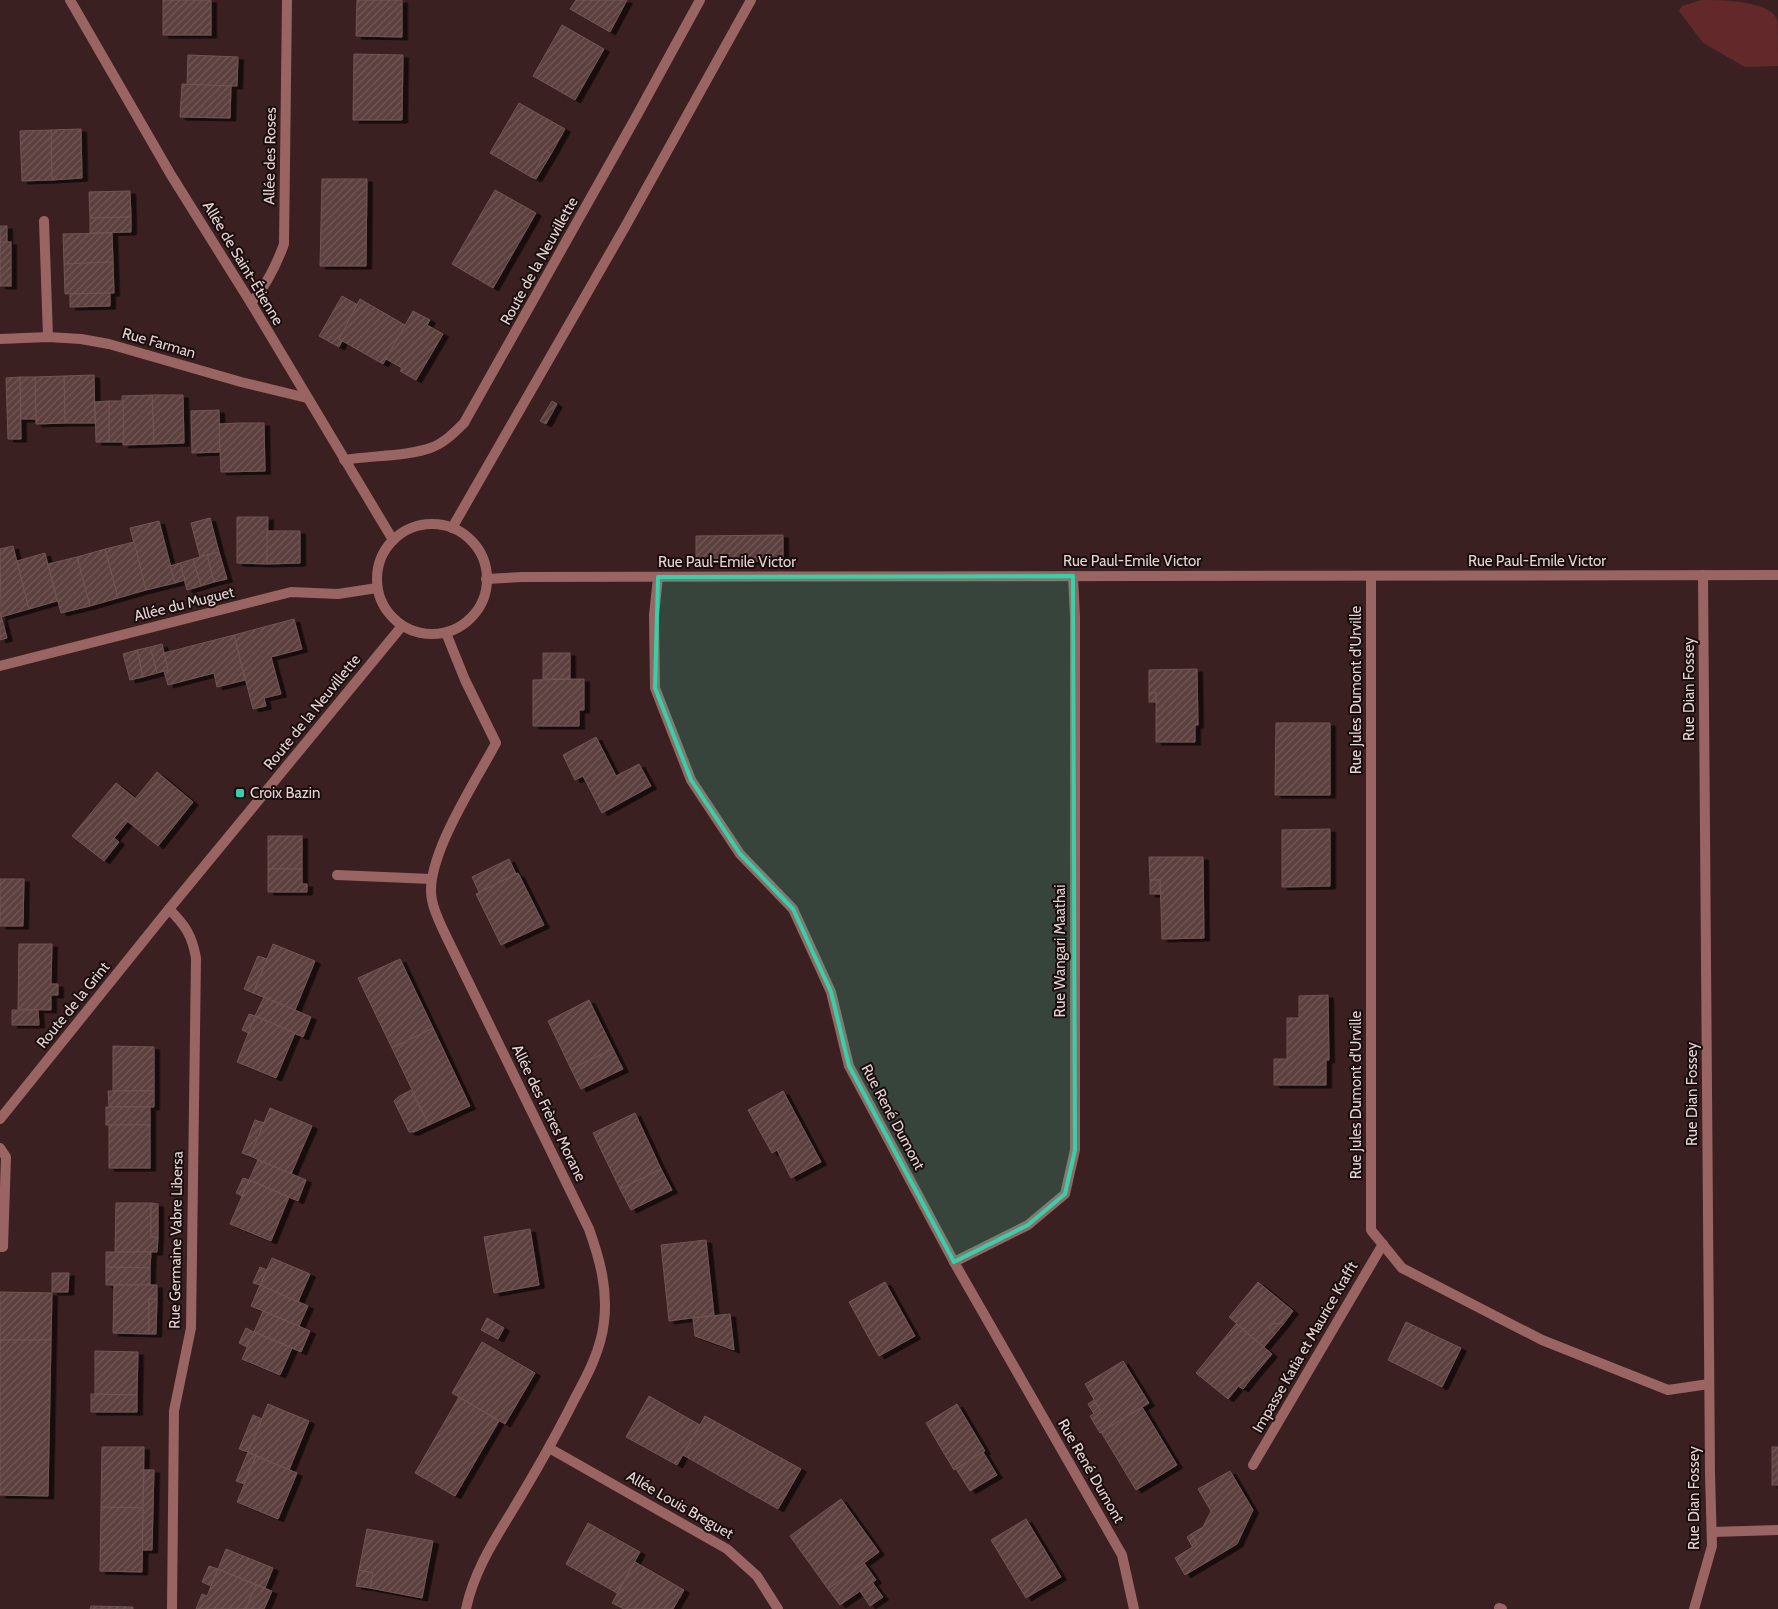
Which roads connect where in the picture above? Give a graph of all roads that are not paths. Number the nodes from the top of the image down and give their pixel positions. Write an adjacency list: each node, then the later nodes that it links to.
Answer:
1 (70, 0): 6 (street, Allée de Saint-Étienne)
2 (287, 0): 6 (street, Allée des Roses)
3 (700, 0): 10 (street, Route de la Neuvillette)
4 (751, 0): 11 (street)
5 (44, 221): 7 (street)
6 (251, 302): 9 (street, Allée de Saint-Étienne)
7 (48, 337): 8 (street, Rue Farman); 9 (street, Rue Farman)
8 (0, 339)
9 (307, 398): 10 (street, Allée de Saint-Étienne)
10 (344, 460): 12 (street, Allée de Saint-Étienne)
11 (452, 528): 12 (street); 18 (street)
12 (393, 540): 19 (street)
13 (1703, 575): 14 (street, Rue Paul-Emile Victor); 16 (street, Rue Paul-Emile Victor); 31 (street, Rue Dian Fossey)
14 (1778, 575)
15 (1074, 576): 16 (street, Rue Paul-Emile Victor); 17 (street, Rue Paul-Emile Victor); 30 (street, Rue Wangari Maathai)
16 (1371, 576): 28 (street, Rue Jules Dumont d'Urville)
17 (658, 577): 18 (street, Rue Paul-Emile Victor); 30 (street, Rue René Dumont)
18 (486, 579): 21 (street)
19 (377, 588): 20 (street); 22 (street, Allée du Muguet)
20 (402, 626): 21 (street); 25 (street, Route de la Neuvillette)
21 (446, 633): 24 (street, Allée des Frères Morane)
22 (0, 666)
23 (337, 875): 24 (street)
24 (431, 879): 32 (street, Allée des Frères Morane)
25 (169, 909): 26 (street, Route de la Grint); 36 (street, Rue Germaine Vabre Libersa)
26 (0, 1119)
27 (0, 1148): 29 (street)
28 (1383, 1244): 31 (street, Rue Jules Dumont d'Urville); 33 (street, Impasse Katia et Maurice Krafft)
29 (0, 1247)
30 (954, 1262): 39 (street, Rue René Dumont)
31 (1709, 1384): 35 (street, Rue Dian Fossey)
32 (549, 1448): 37 (street, Allée des Frères Morane); 38 (street, Allée Louis Breguet)
33 (1253, 1465)
34 (1778, 1530): 35 (street)
35 (1712, 1532): 40 (street, Rue Dian Fossey)
36 (172, 1609)
37 (466, 1609)
38 (778, 1609)
39 (1134, 1609)
40 (1694, 1609)

